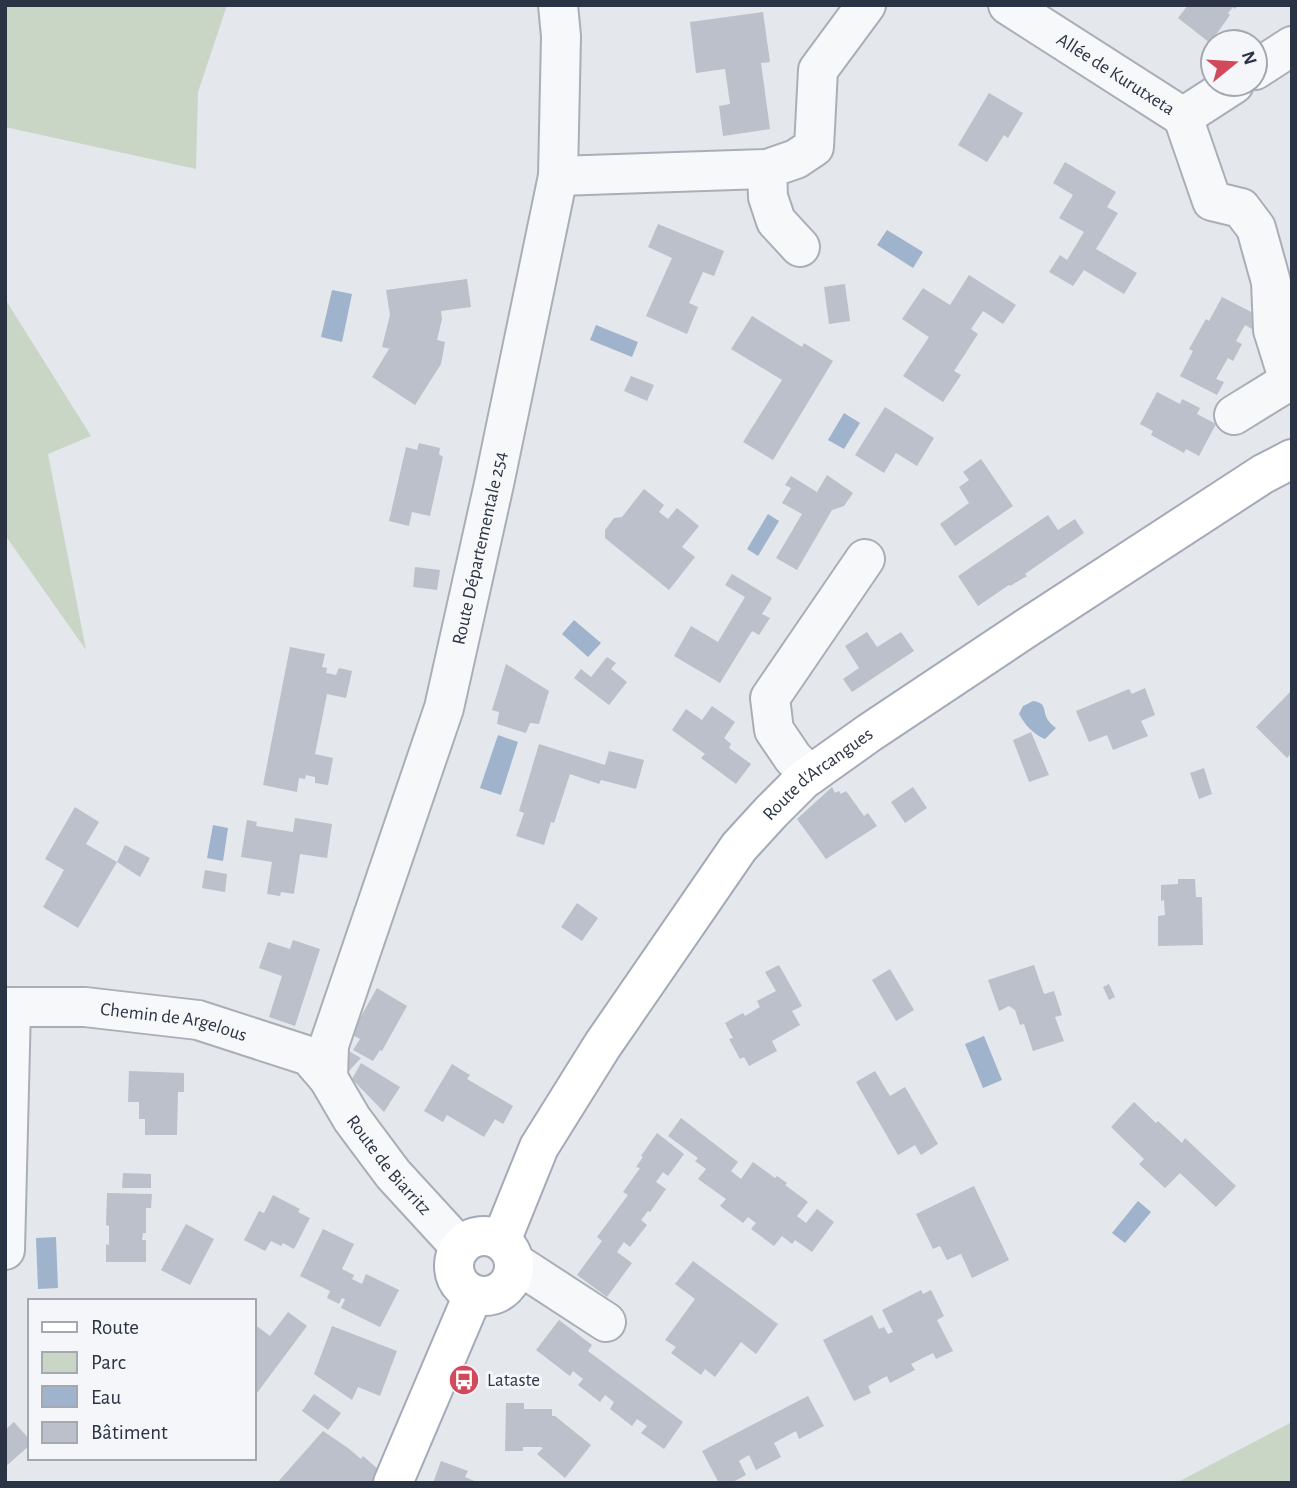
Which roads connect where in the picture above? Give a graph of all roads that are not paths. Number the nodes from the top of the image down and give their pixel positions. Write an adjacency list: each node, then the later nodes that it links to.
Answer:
1 (558, 5): 9 (street, Route Départementale 254)
2 (866, 5): 8 (street)
3 (1008, 5): 7 (street, Allée de Kurutxeta)
4 (1292, 46): 5 (street)
5 (1269, 61)
6 (1212, 98): 7 (street)
7 (1183, 117): 11 (street, Allée de Kurutxeta)
8 (767, 169): 9 (street); 10 (street)
9 (558, 176): 16 (street, Route Départementale 254)
10 (800, 247)
11 (1234, 415)
12 (1292, 459): 14 (main road, Route d'Arcangues)
13 (865, 559): 14 (street)
14 (810, 775): 19 (main road, Route d'Arcangues)
15 (8, 1007): 16 (street, Chemin de Argelous); 18 (street)
16 (328, 1078): 17 (street, Route de Biarritz)
17 (460, 1247): 19 (main road); 20 (main road)
18 (5, 1250)
19 (507, 1252): 20 (main road); 21 (street)
20 (473, 1295): 22 (main road)
21 (606, 1322)
22 (393, 1483)

